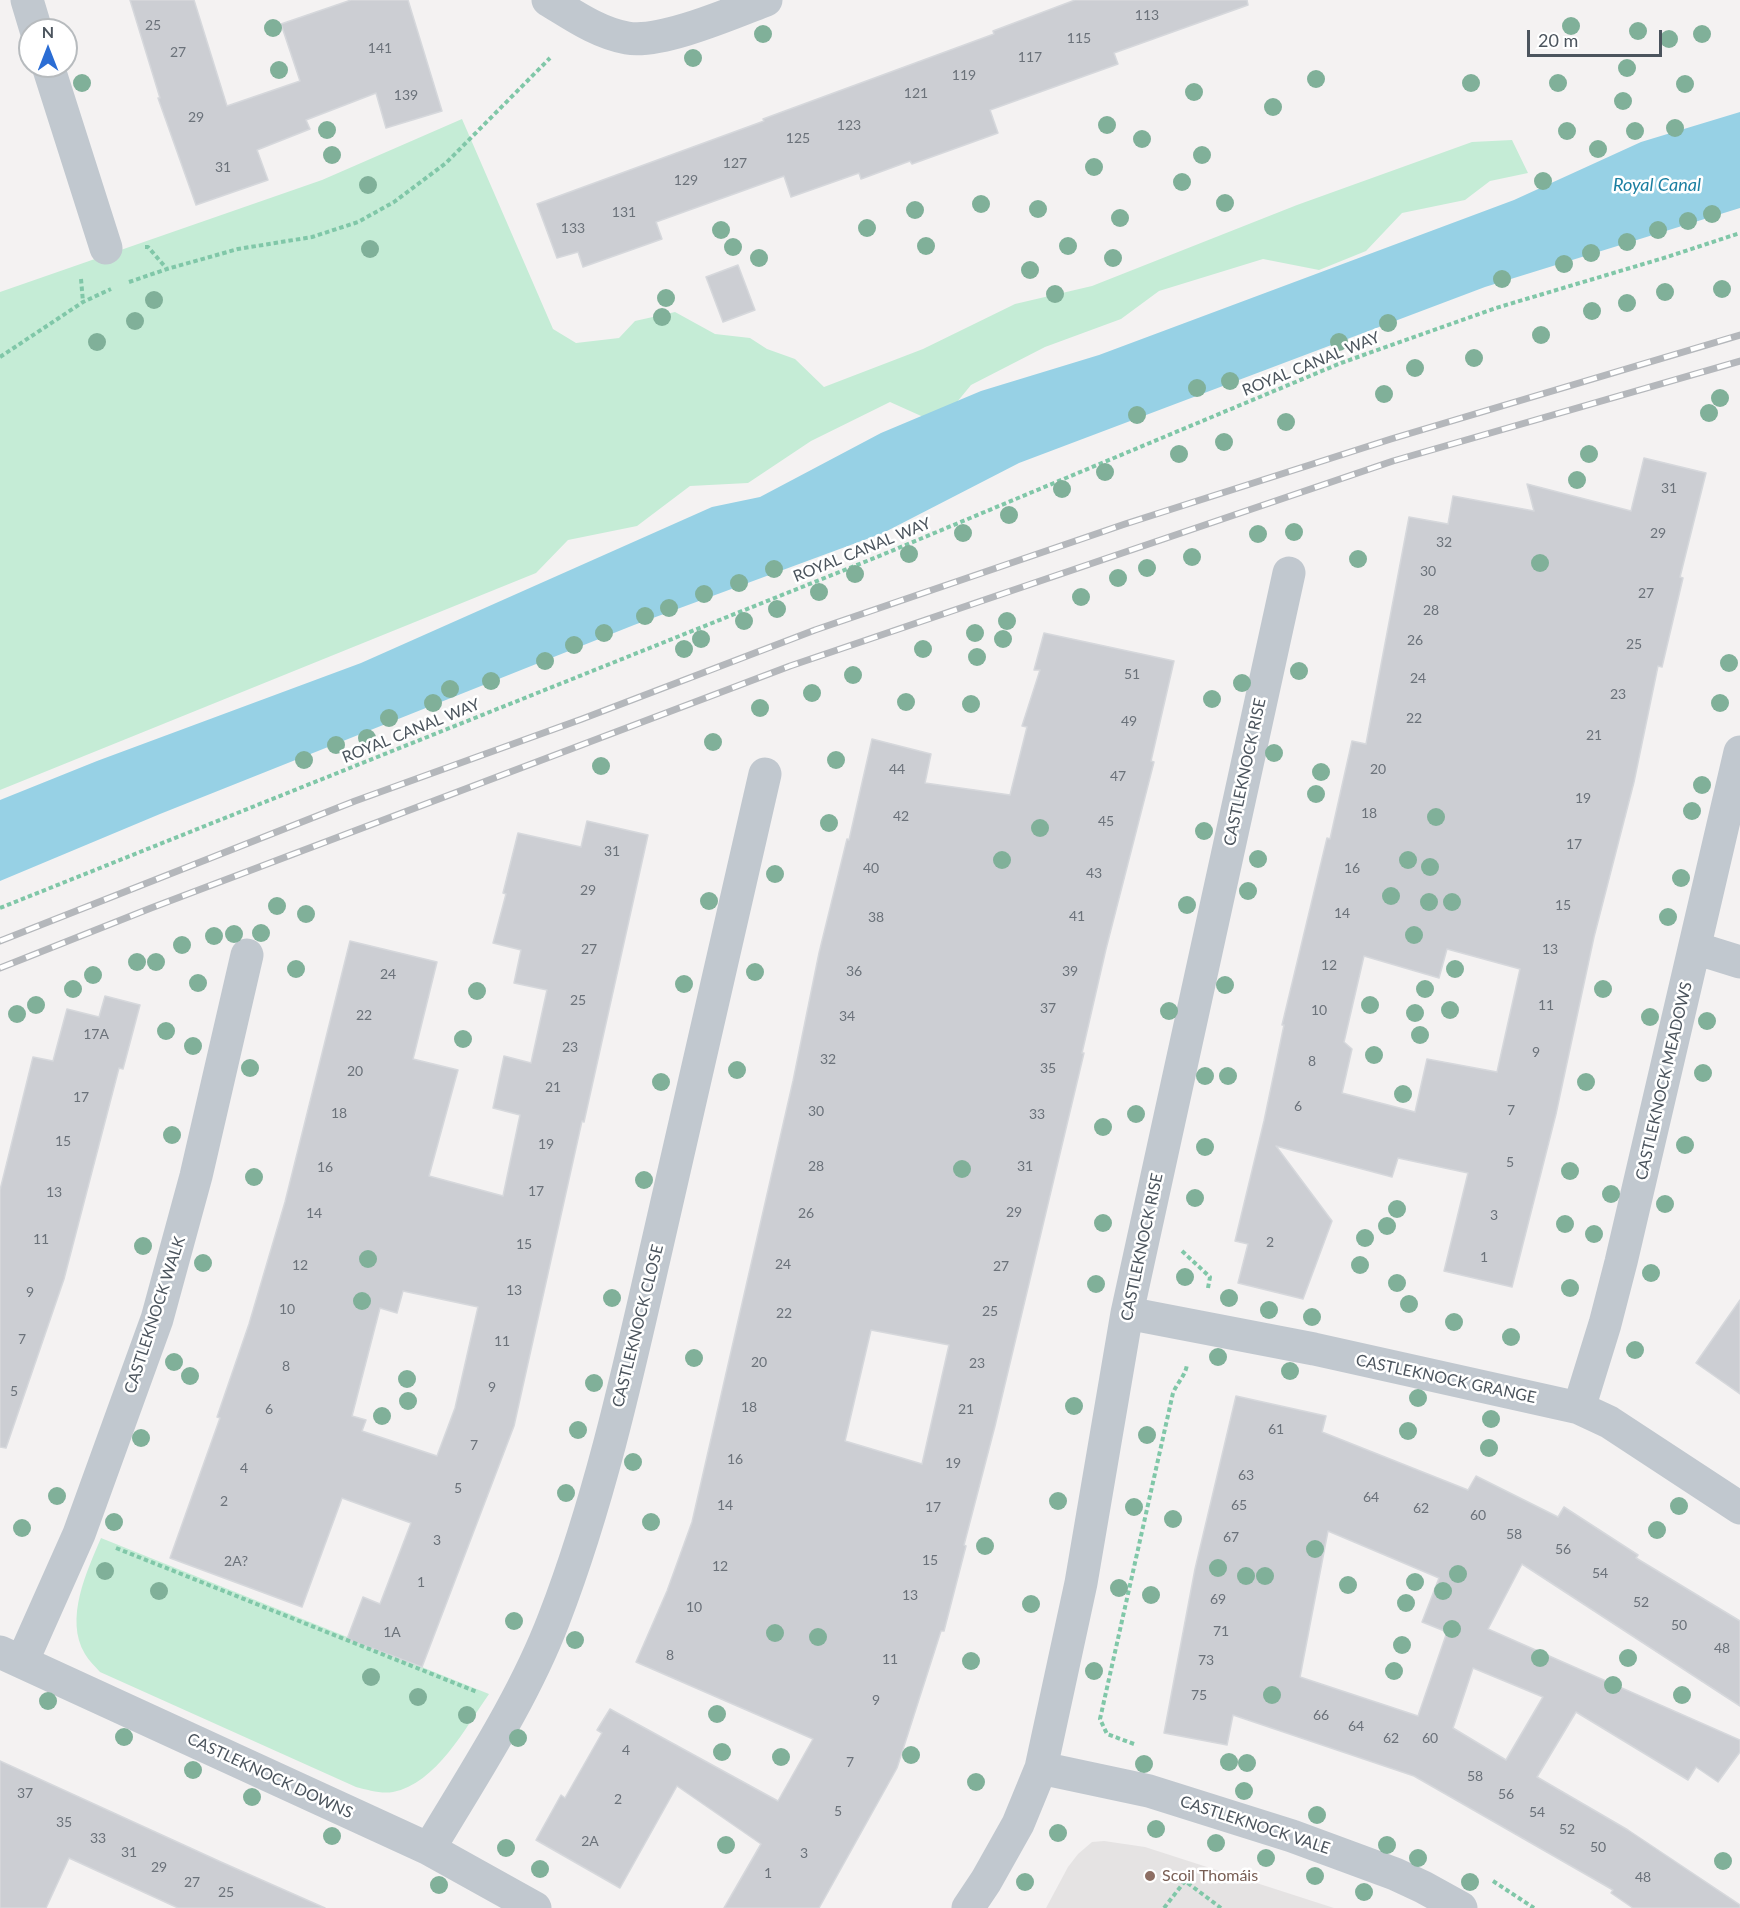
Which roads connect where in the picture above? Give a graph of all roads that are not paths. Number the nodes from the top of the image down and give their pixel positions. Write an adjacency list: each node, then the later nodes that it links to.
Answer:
1 (27, 0): 4 (street)
2 (548, 0): 3 (street)
3 (766, 0)
4 (32, 18)
5 (52, 78): 6 (street)
6 (106, 248)
7 (1289, 573): 13 (street, CASTLEKNOCK RISE)
8 (1740, 752): 10 (street, CASTLEKNOCK MEADOWS)
9 (765, 774): 18 (street, CASTLEKNOCK CLOSE)
10 (1695, 948): 12 (street); 14 (street, CASTLEKNOCK MEADOWS)
11 (247, 955): 16 (street, CASTLEKNOCK WALK)
12 (1740, 962)
13 (1127, 1313): 14 (street, CASTLEKNOCK GRANGE); 17 (street, CASTLEKNOCK RISE)
14 (1579, 1408): 15 (street, CASTLEKNOCK GRANGE)
15 (1740, 1508)
16 (11, 1657): 18 (street, CASTLEKNOCK DOWNS)
17 (1041, 1768): 20 (street, CASTLEKNOCK RISE); 21 (street, CASTLEKNOCK VALE)
18 (429, 1849): 19 (street, CASTLEKNOCK DOWNS)
19 (535, 1908)
20 (968, 1908)
21 (1461, 1908)

